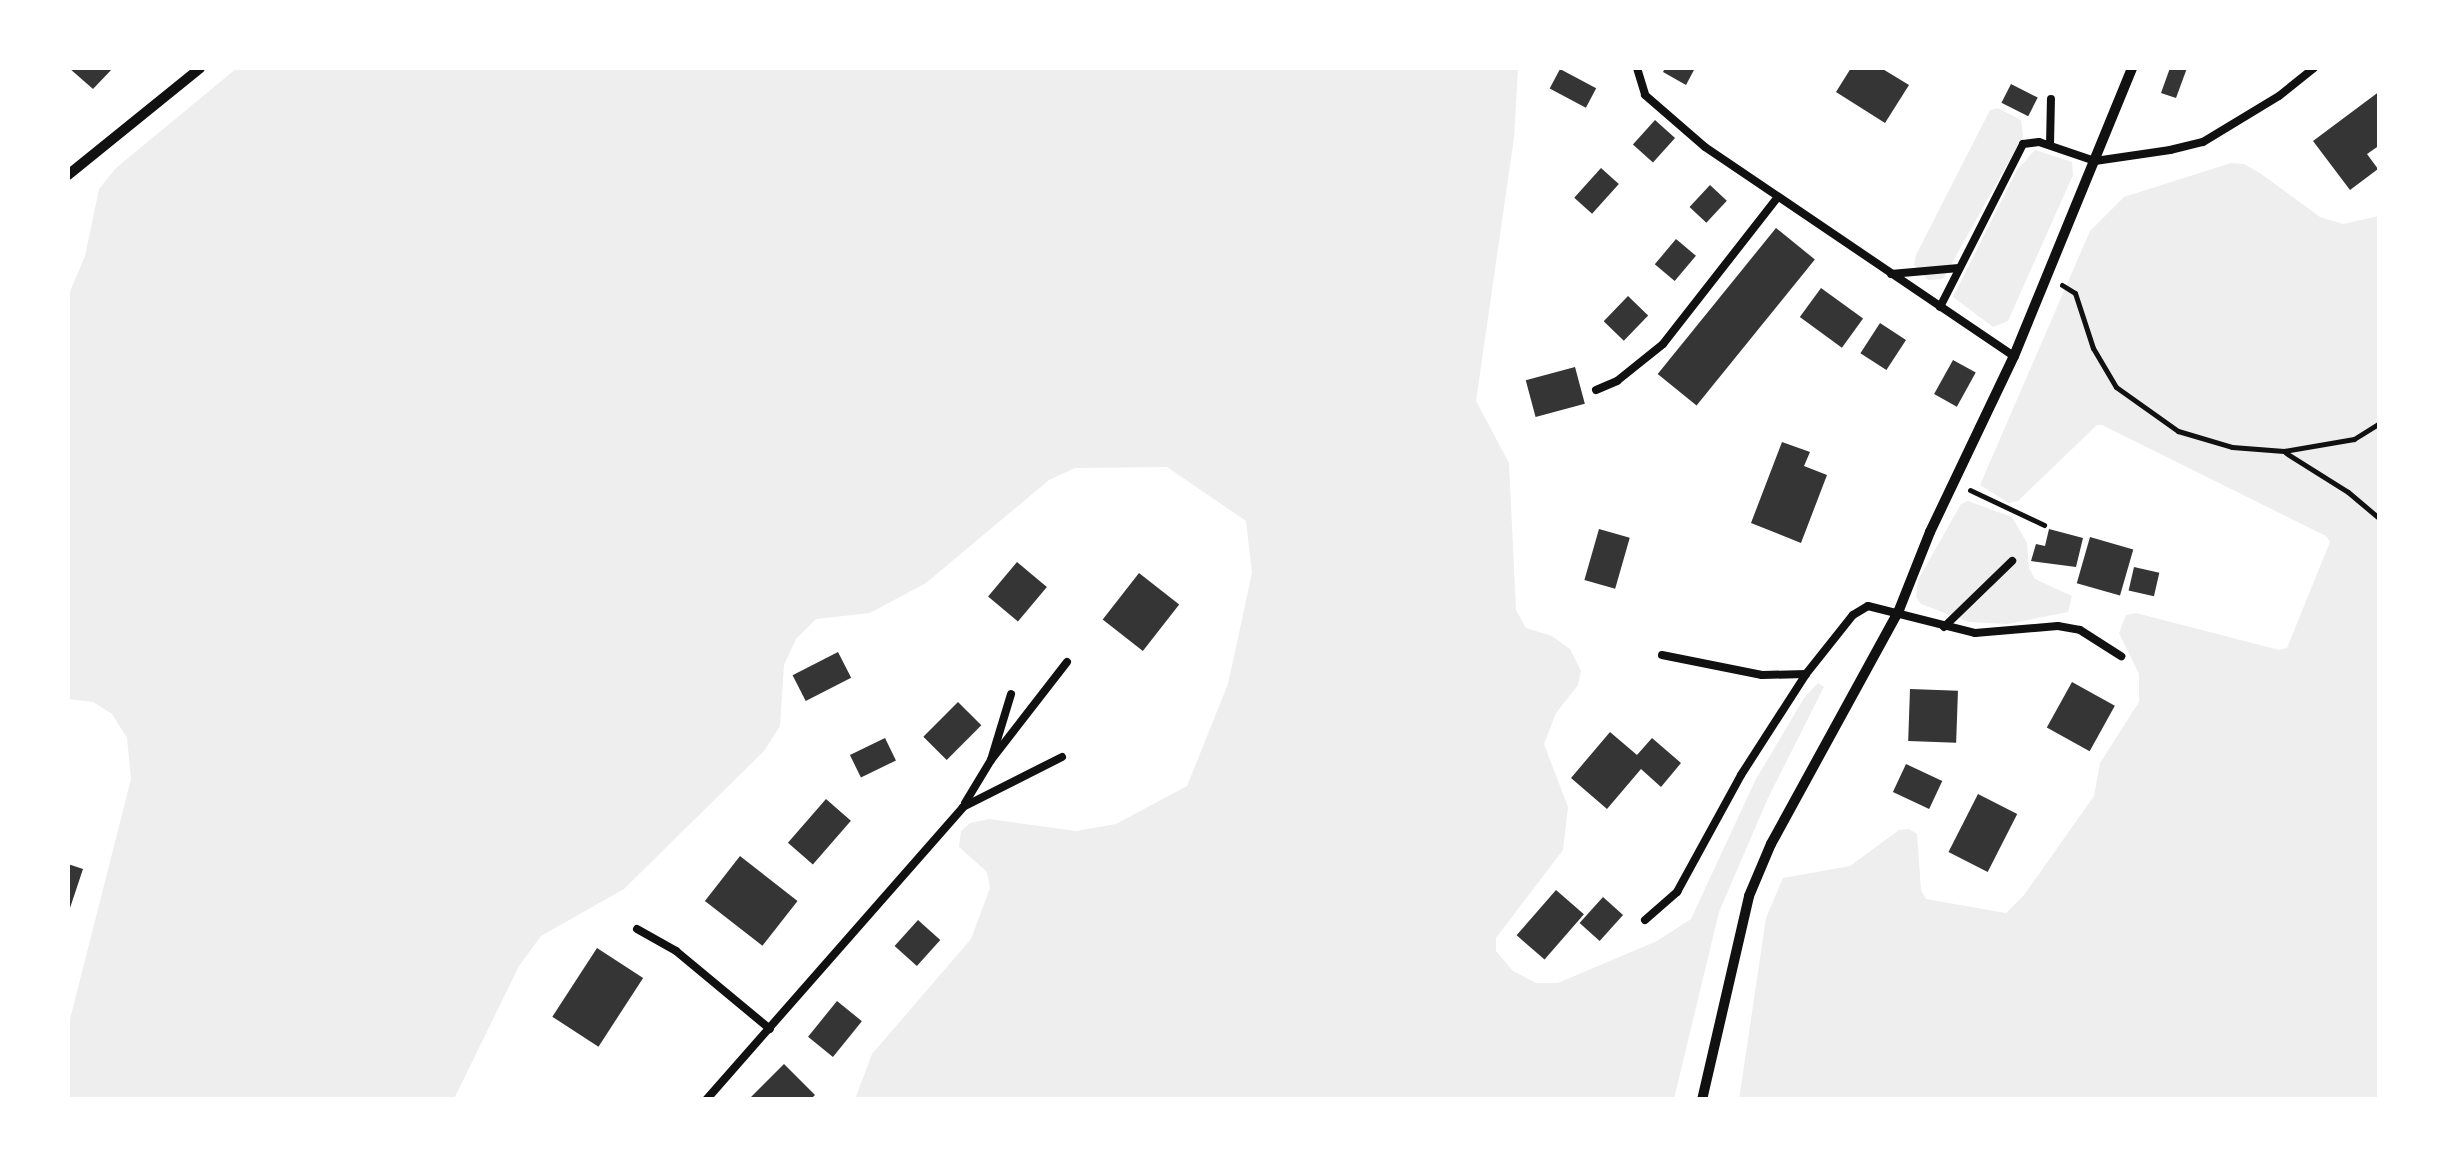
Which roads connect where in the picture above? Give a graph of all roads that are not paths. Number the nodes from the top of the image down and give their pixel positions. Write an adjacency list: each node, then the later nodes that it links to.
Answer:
1 (200, 68): 8 (street)
2 (1637, 68): 9 (lane)
3 (2132, 68): 7 (street)
4 (2314, 68): 7 (lane)
5 (2051, 99): 6 (lane)
6 (2050, 145): 7 (lane); 10 (lane)
7 (2095, 162): 13 (street)
8 (68, 174)
9 (1777, 198): 11 (lane); 14 (lane)
10 (1958, 268): 11 (lane); 12 (lane)
11 (1891, 274): 12 (lane)
12 (1940, 307): 13 (lane)
13 (2014, 356): 16 (street)
14 (1596, 390)
15 (2012, 561): 17 (lane)
16 (1899, 610): 17 (lane); 21 (lane); 30 (street)
17 (1944, 627): 19 (lane)
18 (1662, 655): 21 (lane)
19 (2121, 656)
20 (1067, 662): 24 (lane)
21 (1806, 674): 26 (lane)
22 (1012, 694): 24 (lane)
23 (1062, 756): 25 (lane)
24 (990, 760): 25 (lane)
25 (963, 807): 28 (lane)
26 (1646, 920)
27 (637, 929): 28 (lane)
28 (770, 1029): 29 (lane)
29 (706, 1100)
30 (1702, 1100)

